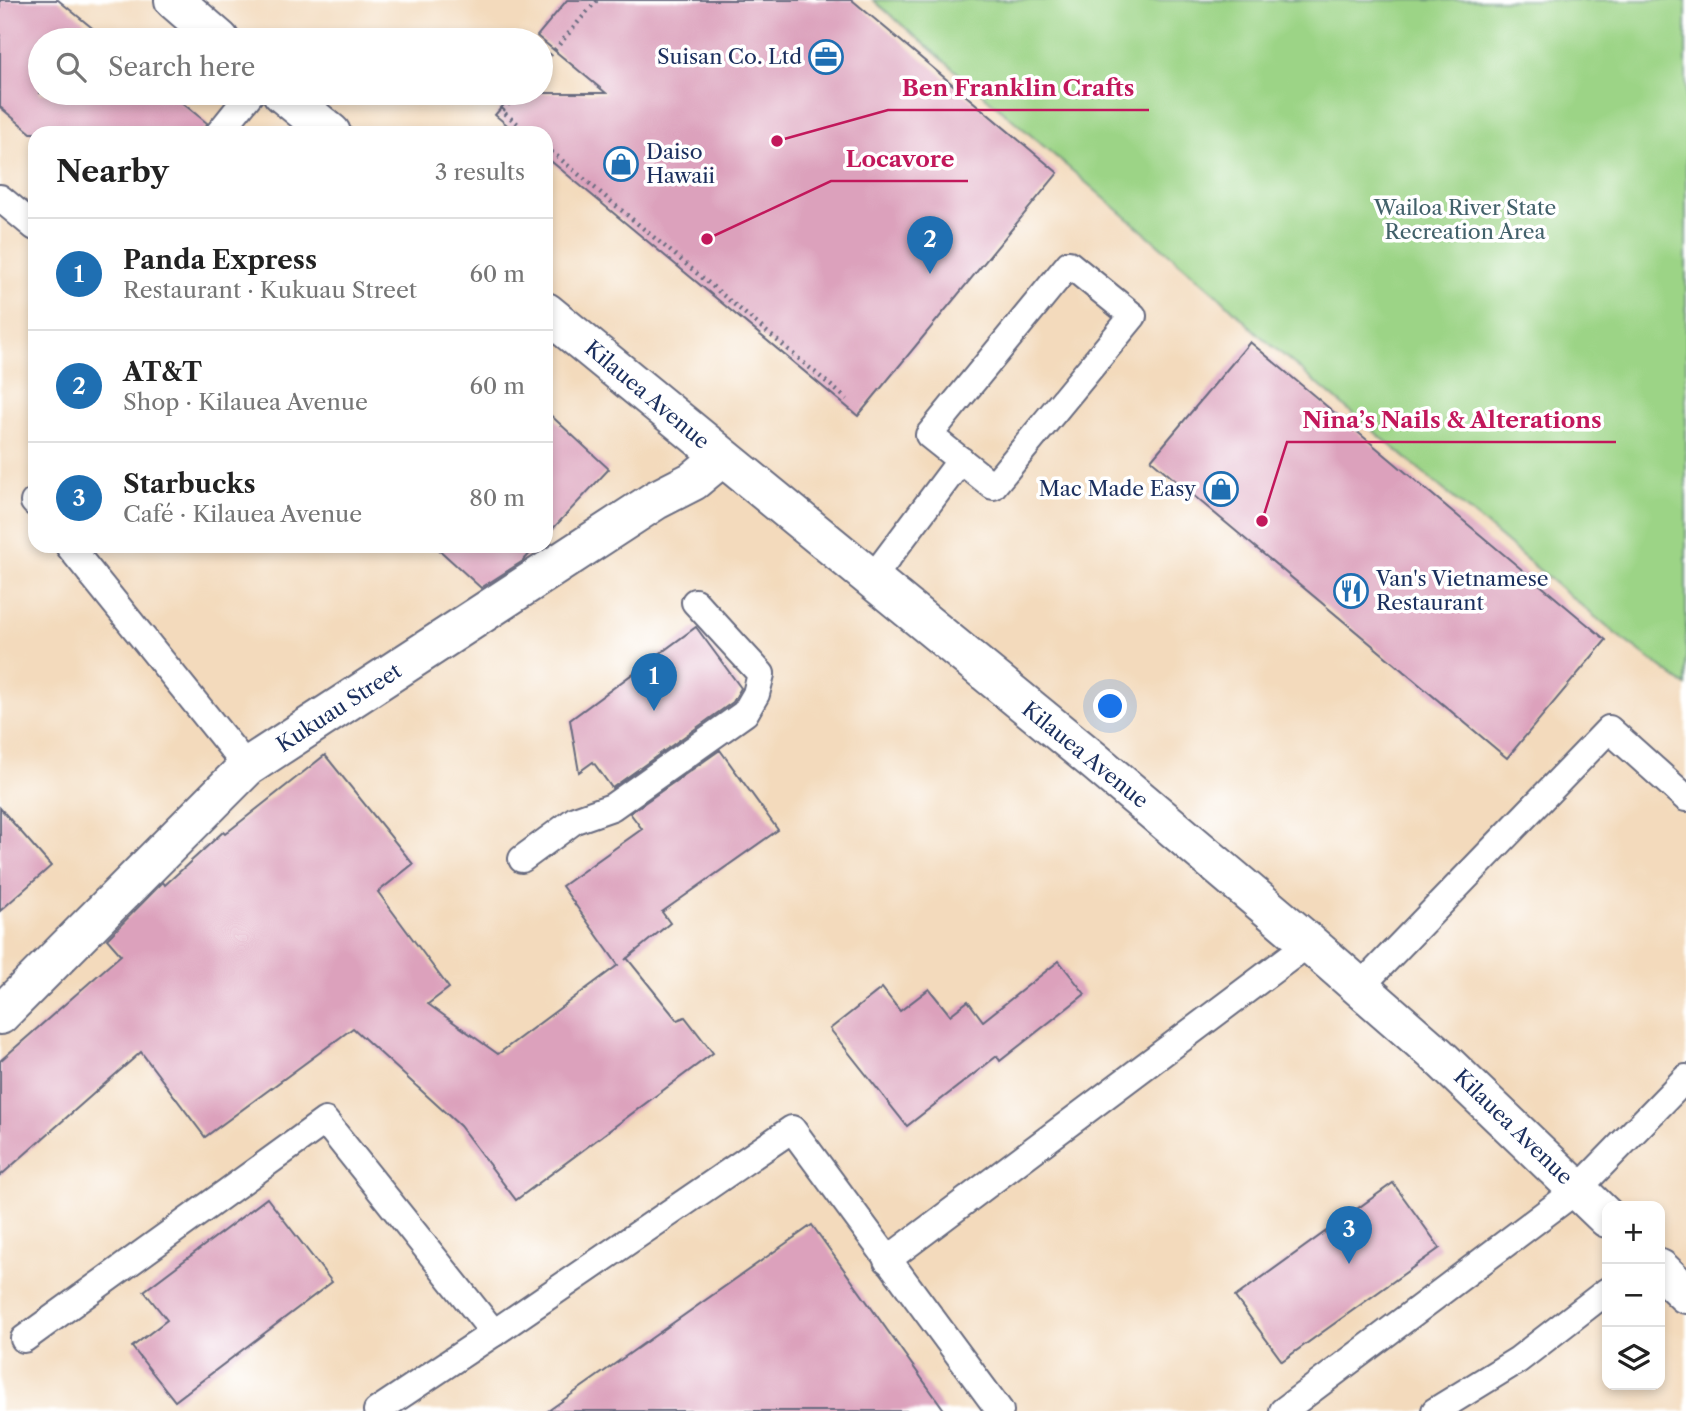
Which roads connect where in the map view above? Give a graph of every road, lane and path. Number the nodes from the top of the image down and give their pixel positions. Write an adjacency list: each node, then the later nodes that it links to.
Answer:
1 (173, 0): 3 (street)
2 (597, 0): 4 (path)
3 (206, 28)
4 (553, 52)
5 (241, 105): 7 (lane)
6 (507, 105): 8 (path)
7 (225, 126)
8 (520, 126)
9 (553, 153): 13 (path)
10 (0, 198): 11 (lane)
11 (28, 221)
12 (553, 318): 14 (street, Kilauea Avenue)
13 (847, 399)
14 (722, 457): 17 (street, Kilauea Avenue); 19 (street, Kukuau Street)
15 (961, 460): 15 (lane); 17 (lane)
16 (75, 553): 19 (lane)
17 (871, 580): 22 (street, Kilauea Avenue)
18 (695, 602): 21 (lane)
19 (247, 767): 24 (street, Kukuau Street)
20 (1686, 799): 23 (lane)
21 (522, 859)
22 (1309, 943): 23 (street, Kilauea Avenue); 28 (lane)
23 (1360, 987): 26 (street, Kilauea Avenue)
24 (4, 1005)
25 (1686, 1079): 26 (lane)
26 (1578, 1189): 27 (street, Kilauea Avenue); 36 (lane)
27 (1602, 1213)
28 (887, 1260): 32 (lane); 35 (lane)
29 (1665, 1274): 30 (street)
30 (1686, 1294)
31 (1602, 1295): 37 (lane)
32 (495, 1333): 33 (lane); 34 (lane)
33 (23, 1339)
34 (377, 1411)
35 (1000, 1411)
36 (1283, 1411)
37 (1435, 1411)

